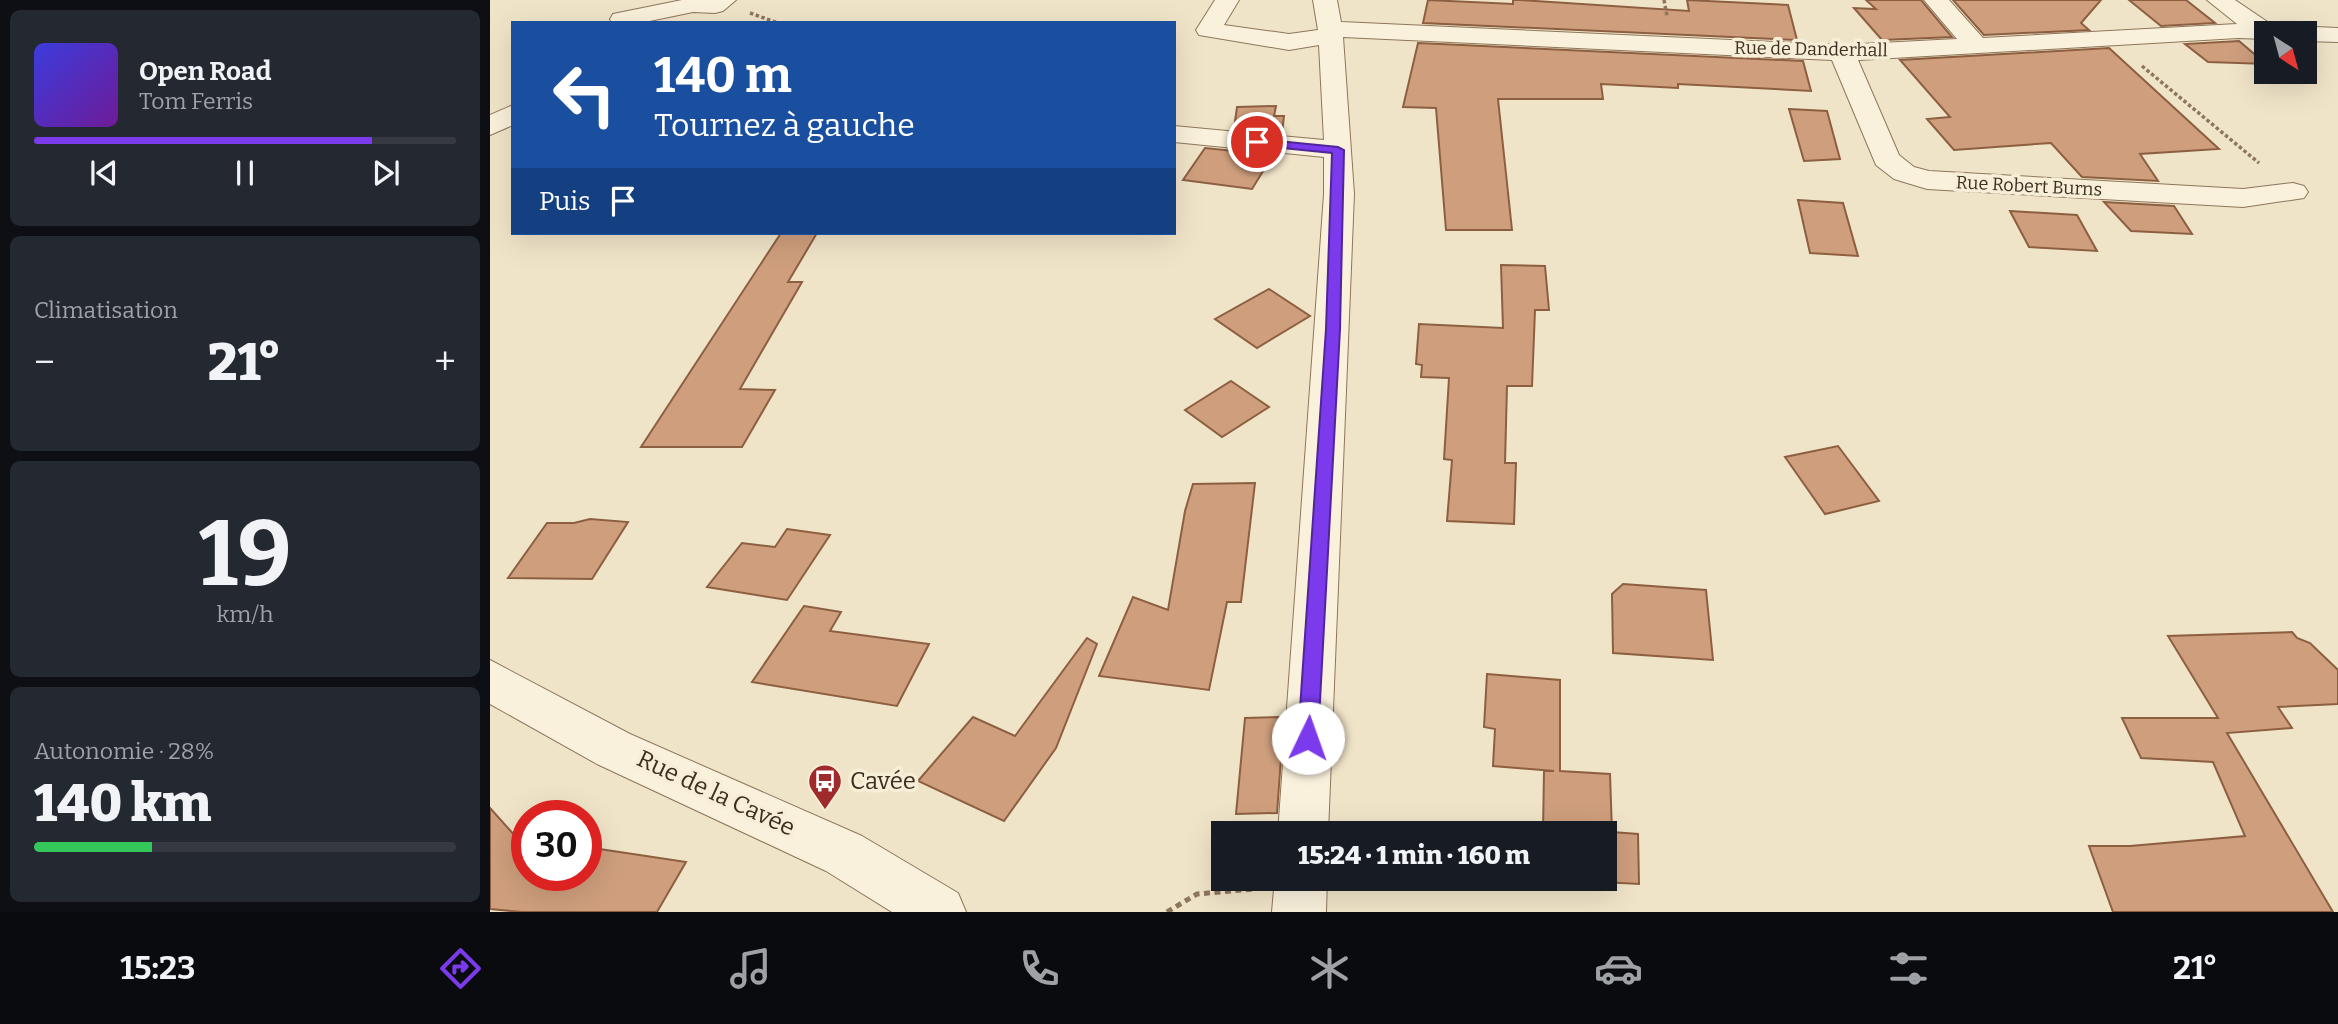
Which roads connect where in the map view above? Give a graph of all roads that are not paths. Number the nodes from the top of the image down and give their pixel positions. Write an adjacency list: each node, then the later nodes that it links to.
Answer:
1 (724, 0): 5 (street)
2 (1227, 0): 6 (street, Rue de Danderhall)
3 (1936, 0): 11 (street)
4 (2219, 0): 7 (street)
5 (622, 14)
6 (1328, 22): 12 (street, Rue de Danderhall); 14 (street)
7 (2254, 24)
8 (2254, 32): 11 (street, Rue de Danderhall)
9 (2317, 34): 10 (street)
10 (2338, 35)
11 (1977, 46): 12 (street, Rue de Danderhall)
12 (1842, 52): 15 (street, Rue Robert Burns)
13 (1176, 134): 14 (street)
14 (1338, 150): 17 (street)
15 (2293, 192)
16 (490, 680): 18 (street, Rue de la Cavée)
17 (1304, 821)
18 (939, 912)

